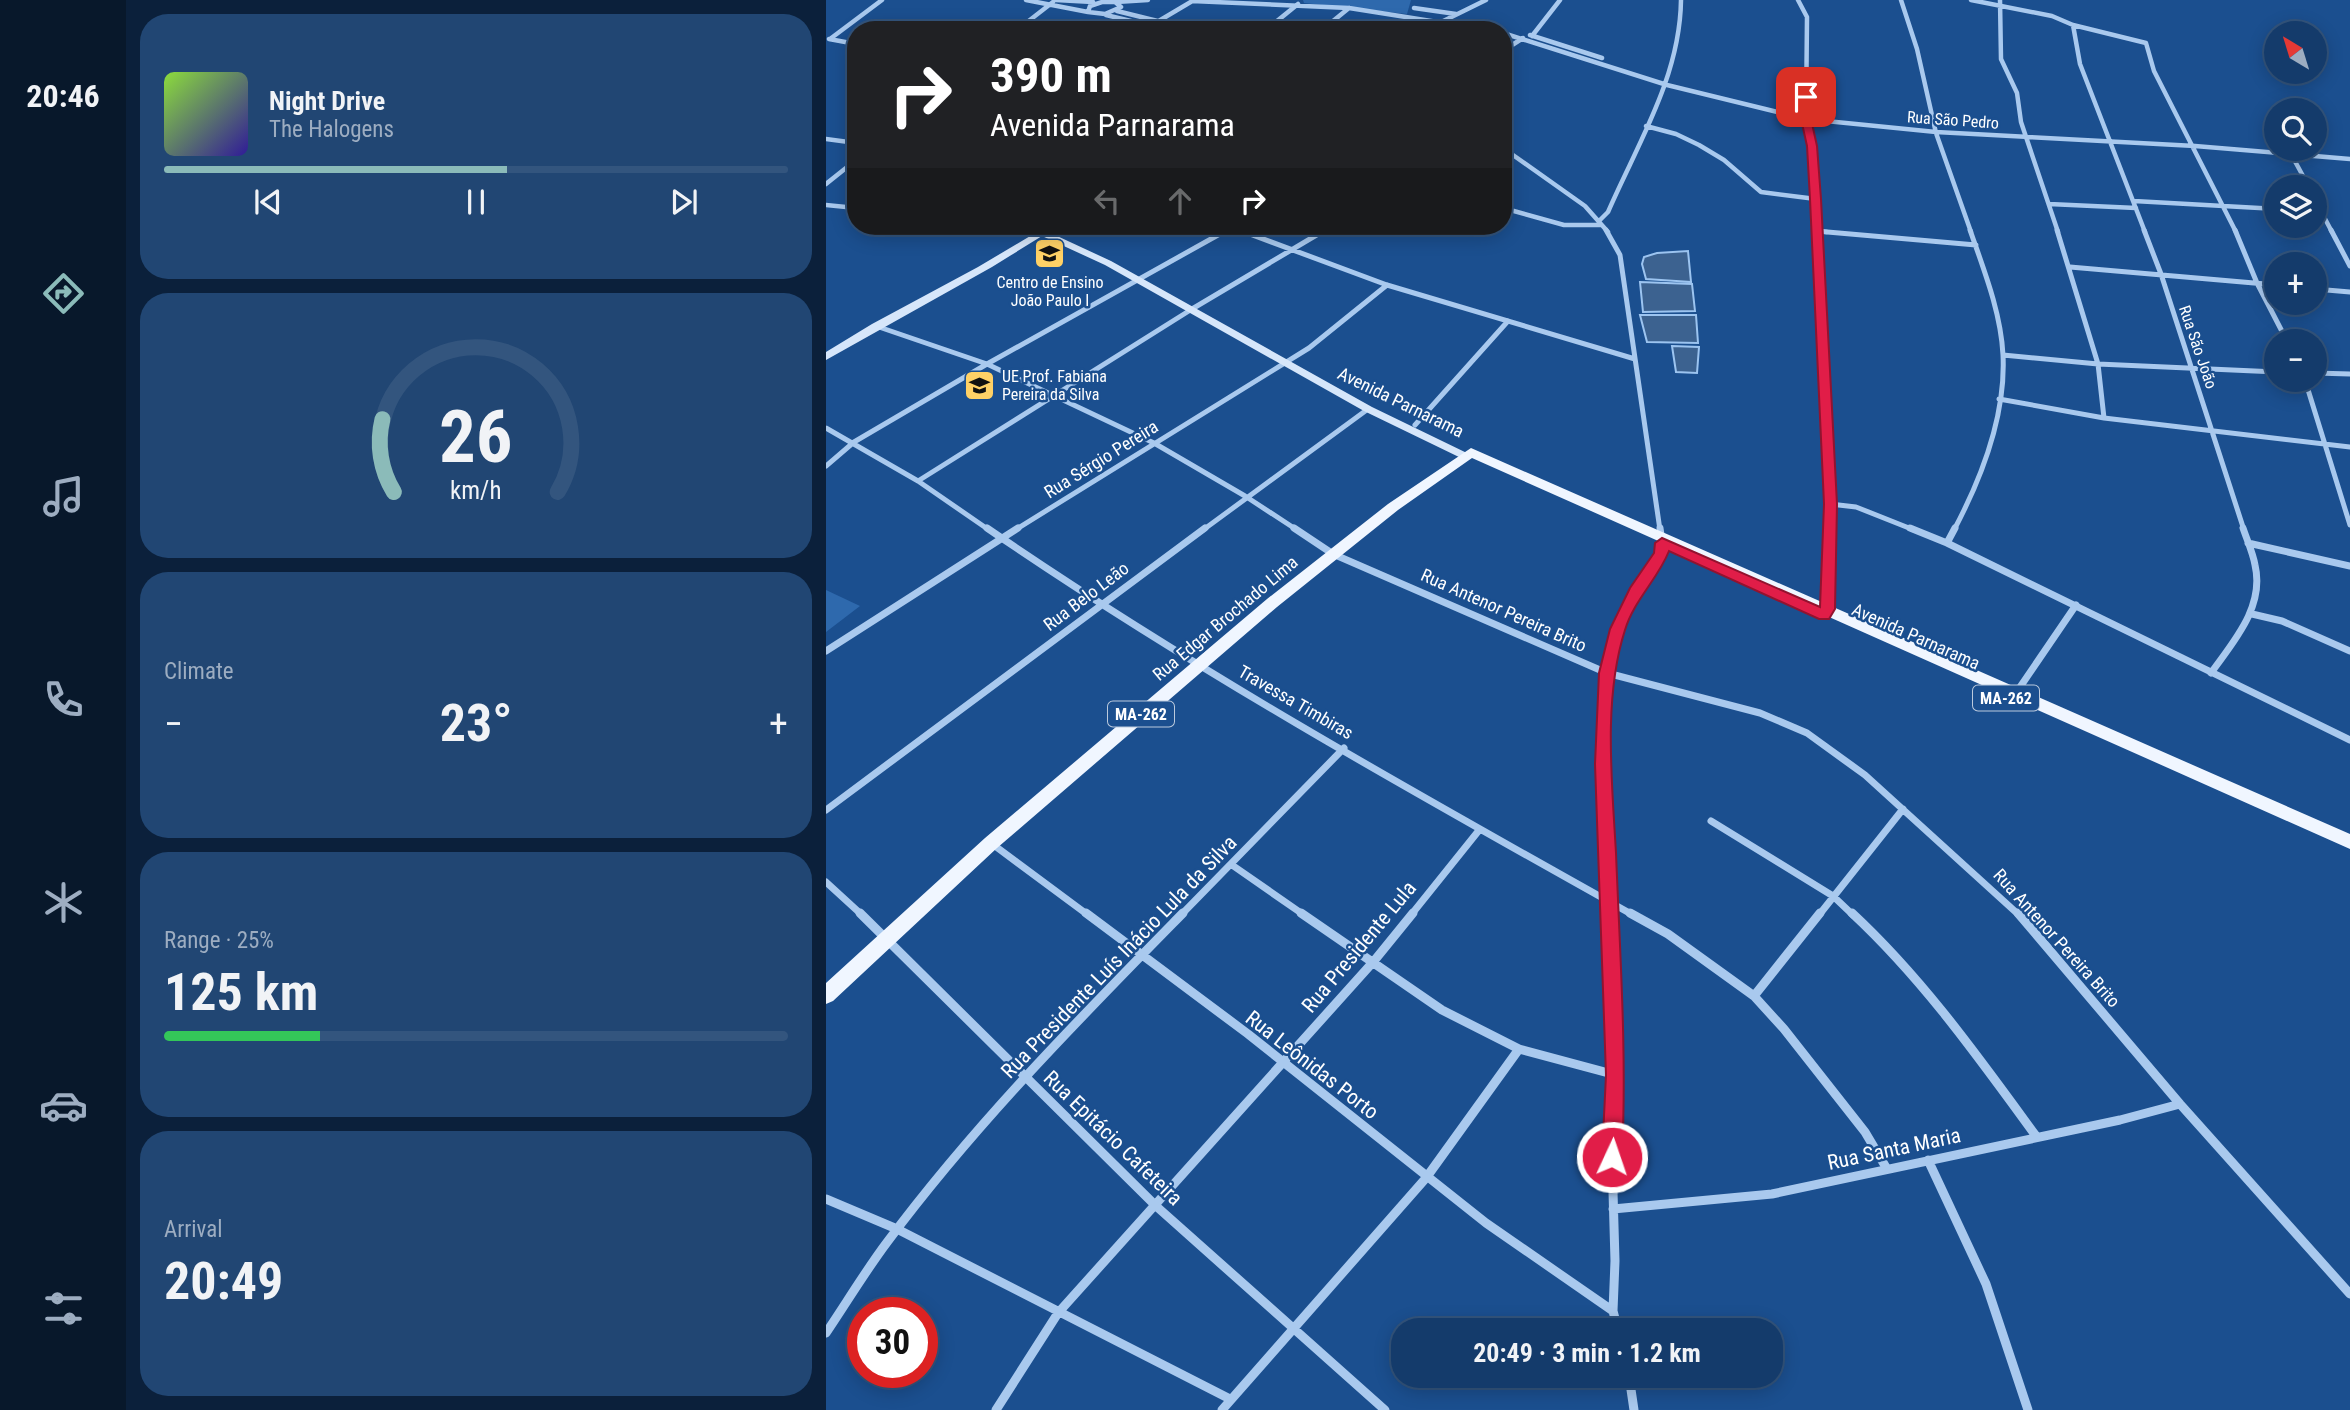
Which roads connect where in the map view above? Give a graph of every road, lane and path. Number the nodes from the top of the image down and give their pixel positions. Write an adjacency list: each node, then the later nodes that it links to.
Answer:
1 (882, 0): 26 (street)
2 (1026, 0): 11 (street)
3 (1148, 0): 13 (street)
4 (1414, 0): 18 (street)
5 (1486, 0): 21 (street)
6 (1560, 0): 39 (street)
7 (1681, 0): 45 (street)
8 (1798, 0): 46 (street)
9 (1901, 0): 48 (street)
10 (1971, 0): 16 (street)
11 (1055, 1): 15 (street); 20 (street); 27 (street)
12 (1193, 1): 14 (street); 30 (street)
13 (1115, 2): 15 (street); 19 (street)
14 (1298, 2): 17 (street); 31 (street)
15 (1097, 3): 20 (street)
16 (2001, 3): 35 (street); 50 (street)
17 (1349, 8): 23 (street); 32 (street)
18 (1413, 8): 21 (street); 23 (street)
19 (1117, 10): 22 (street); 30 (street)
20 (1088, 12): 22 (street)
21 (1457, 14): 25 (street)
22 (1105, 15): 24 (street)
23 (1412, 17): 33 (street)
24 (1117, 18): 28 (street); 29 (street)
25 (1450, 18): 33 (street); 34 (street)
26 (856, 21)
27 (1029, 21)
28 (1116, 21)
29 (1130, 21)
30 (1158, 21)
31 (1276, 21)
32 (1333, 21)
33 (1444, 21)
34 (1456, 21)
35 (2073, 25): 52 (street, Rua São João); 53 (street)
36 (847, 28): 41 (street)
37 (1512, 33): 39 (street, Rua São Pedro)
38 (1512, 34): 40 (street, Rua São Pedro)
39 (1532, 36): 44 (street, Rua São Pedro)
40 (1523, 38): 43 (street); 44 (street, Rua São Pedro)
41 (829, 42): 42 (street)
42 (847, 43)
43 (1512, 45)
44 (1621, 69): 45 (street, Rua São Pedro)
45 (1667, 85): 46 (street, Rua São Pedro); 47 (street)
46 (1806, 119): 48 (street, Rua São Pedro); 60 (street)
47 (1646, 126): 60 (street); 68 (street)
48 (1936, 132): 50 (street, Rua São Pedro); 76 (street)
49 (826, 137): 51 (street)
50 (2027, 138): 52 (street, Rua São Pedro); 61 (street)
51 (847, 140)
52 (2111, 143): 53 (street, Rua São Pedro); 63 (street, Rua São João)
53 (2195, 146): 54 (street, Rua São Pedro); 65 (street)
54 (2264, 151)
55 (1512, 154): 68 (street)
56 (2327, 157): 57 (street, Rua São Pedro)
57 (2350, 159)
58 (847, 167): 59 (street)
59 (826, 184)
60 (1815, 199): 70 (street)
61 (2049, 204): 63 (street); 79 (street)
62 (826, 205): 64 (street)
63 (2135, 205): 65 (street); 80 (street, Rua São João)
64 (847, 207)
65 (2225, 207): 66 (street); 82 (street)
66 (2264, 208)
67 (1512, 211): 68 (street)
68 (1601, 223): 93 (street)
69 (2327, 226): 78 (street)
70 (1816, 232): 76 (street); 117 (street)
71 (1041, 235): 89 (street)
72 (1055, 235): 81 (street, Avenida Parnarama / MA-262)
73 (1215, 235): 81 (street)
74 (1254, 235): 77 (street)
75 (1316, 235): 77 (street)
76 (1976, 245): 91 (street)
77 (1290, 249): 84 (street); 87 (street)
78 (2350, 266)
79 (2070, 267): 80 (street); 96 (street)
80 (2161, 274): 82 (street); 97 (street, Rua São João)
81 (1137, 279): 87 (street, Avenida Parnarama / MA-262); 95 (street)
82 (2257, 283): 83 (street); 90 (street)
83 (2264, 284)
84 (1387, 285): 88 (street); 94 (street, Rua Sérgio Pereira)
85 (2327, 290): 86 (street)
86 (2350, 292)
87 (1192, 309): 94 (street, Avenida Parnarama / MA-262); 102 (street)
88 (1508, 321): 93 (street); 106 (street)
89 (876, 326): 92 (street); 95 (street, Rua Antenor Pereira Brito)
90 (2281, 329)
91 (2003, 355): 96 (street); 103 (street)
92 (826, 357)
93 (1635, 359): 119 (street)
94 (1284, 361): 104 (street, Avenida Parnarama / MA-262); 110 (street, Rua Sérgio Pereira)
95 (987, 364): 102 (street, Rua Antenor Pereira Brito); 109 (street)
96 (2098, 364): 97 (street); 105 (street)
97 (2194, 369): 98 (street); 108 (street, Rua São João)
98 (2264, 372)
99 (2327, 373): 100 (street)
100 (2350, 374)
101 (2309, 392): 111 (street)
102 (1054, 395): 110 (street, Rua Antenor Pereira Brito); 115 (street)
103 (1999, 399): 105 (street); 121 (street)
104 (1370, 407): 106 (street, Avenida Parnarama / MA-262); 116 (street, Rua Belo Leão)
105 (2104, 418): 108 (street)
106 (1413, 427): 113 (street, Avenida Parnarama / MA-262)
107 (826, 428): 109 (street, Travessa Timbiras)
108 (2212, 429): 111 (street); 122 (street, Rua São João)
109 (854, 442): 114 (street); 115 (street, Travessa Timbiras)
110 (1154, 443): 116 (street, Rua Antenor Pereira Brito); 120 (street, Rua Sérgio Pereira)
111 (2326, 444): 112 (street); 118 (street)
112 (2350, 447)
113 (1468, 453): 119 (main road, Avenida Parnarama / MA-262); 123 (main road, Rua Edgar Brochado Lima / MA-262)
114 (826, 466)
115 (918, 481): 120 (street, Travessa Timbiras)
116 (1245, 496): 123 (street, Rua Antenor Pereira Brito); 125 (street, Rua Belo Leão)
117 (1830, 504): 121 (street); 127 (street)
118 (2350, 525)
119 (1655, 536): 127 (main road, Avenida Parnarama / MA-262); 132 (street)
120 (1001, 538): 125 (street, Travessa Timbiras); 129 (street, Rua Sérgio Pereira)
121 (1947, 543): 126 (street)
122 (2248, 543): 124 (street); 128 (street, Rua São João)
123 (1333, 554): 131 (main road, Rua Edgar Brochado Lima / MA-262); 132 (street, Rua Antenor Pereira Brito)
124 (2350, 566)
125 (1102, 603): 131 (street, Travessa Timbiras); 138 (street, Rua Belo Leão)
126 (2076, 605): 133 (street); 134 (street)
127 (1826, 612): 134 (main road, Avenida Parnarama / MA-262)
128 (2252, 614): 130 (street); 133 (street, Rua São João)
129 (826, 651)
130 (2350, 651)
131 (1200, 665): 136 (street, Travessa Timbiras); 143 (main road, Rua Edgar Brochado Lima / MA-262)
132 (1607, 673): 137 (street, Rua Antenor Pereira Brito); 148 (street)
133 (2211, 673): 135 (street)
134 (2014, 696): 140 (main road, Avenida Parnarama / MA-262)
135 (2350, 740)
136 (1344, 748): 141 (street, Travessa Timbiras); 145 (street, Rua Presidente Luís Inácio Lula da Silva)
137 (1903, 809): 147 (street); 158 (street, Rua Antenor Pereira Brito)
138 (826, 810)
139 (1711, 821): 147 (street)
140 (2309, 828): 142 (main road, Avenida Parnarama / MA-262); 144 (main road, Avenida Parnarama / MA-262)
141 (1480, 829): 148 (street, Travessa Timbiras); 151 (street, Rua Presidente Lula)
142 (2350, 842)
143 (991, 843): 149 (main road, Rua Edgar Brochado Lima / MA-262); 150 (street, Rua Leônidas Porto)
144 (2350, 852)
145 (1232, 865): 150 (street, Rua Presidente Luís Inácio Lula da Silva); 151 (street)
146 (826, 882): 149 (street, Rua Epitácio Cafeteira)
147 (1833, 896): 153 (street); 159 (street)
148 (1609, 901): 153 (street, Travessa Timbiras); 156 (street)
149 (887, 937): 152 (main road, Rua Edgar Brochado Lima / MA-262); 157 (street, Rua Epitácio Cafeteira)
150 (1140, 955): 155 (street, Rua Leônidas Porto); 157 (street, Rua Presidente Luís Inácio Lula da Silva)
151 (1374, 961): 154 (street); 155 (street, Rua Presidente Lula)
152 (826, 995)
153 (1755, 996): 161 (street, Travessa Timbiras)
154 (1519, 1049): 156 (street); 162 (street)
155 (1284, 1062): 162 (street, Rua Leônidas Porto); 164 (street, Rua Presidente Lula)
156 (1616, 1075): 165 (street)
157 (1025, 1077): 164 (street, Rua Epitácio Cafeteira); 166 (street, Rua Presidente Luís Inácio Lula da Silva)
158 (2180, 1104): 159 (street, Rua Santa Maria); 167 (street, Rua Antenor Pereira Brito)
159 (2036, 1136): 160 (street, Rua Santa Maria)
160 (1928, 1160): 161 (street, Rua Santa Maria); 179 (street)
161 (1887, 1169): 165 (street, Rua Santa Maria)
162 (1426, 1178): 168 (street, Rua Leônidas Porto); 171 (street)
163 (826, 1199): 166 (street)
164 (1156, 1206): 169 (street, Rua Presidente Lula); 171 (street, Rua Epitácio Cafeteira)
165 (1613, 1209): 168 (street)
166 (897, 1229): 169 (street); 172 (street, Rua Presidente Luís Inácio Lula da Silva)
167 (2350, 1294)
168 (1613, 1311): 170 (street)
169 (1058, 1313): 174 (street); 175 (street, Rua Presidente Lula)
170 (1615, 1318)
171 (1294, 1327): 174 (street); 177 (street, Rua Epitácio Cafeteira)
172 (826, 1333)
173 (1631, 1388): 178 (street)
174 (1230, 1399): 176 (street)
175 (996, 1410)
176 (1222, 1410)
177 (1385, 1410)
178 (1634, 1410)
179 (2028, 1410)

